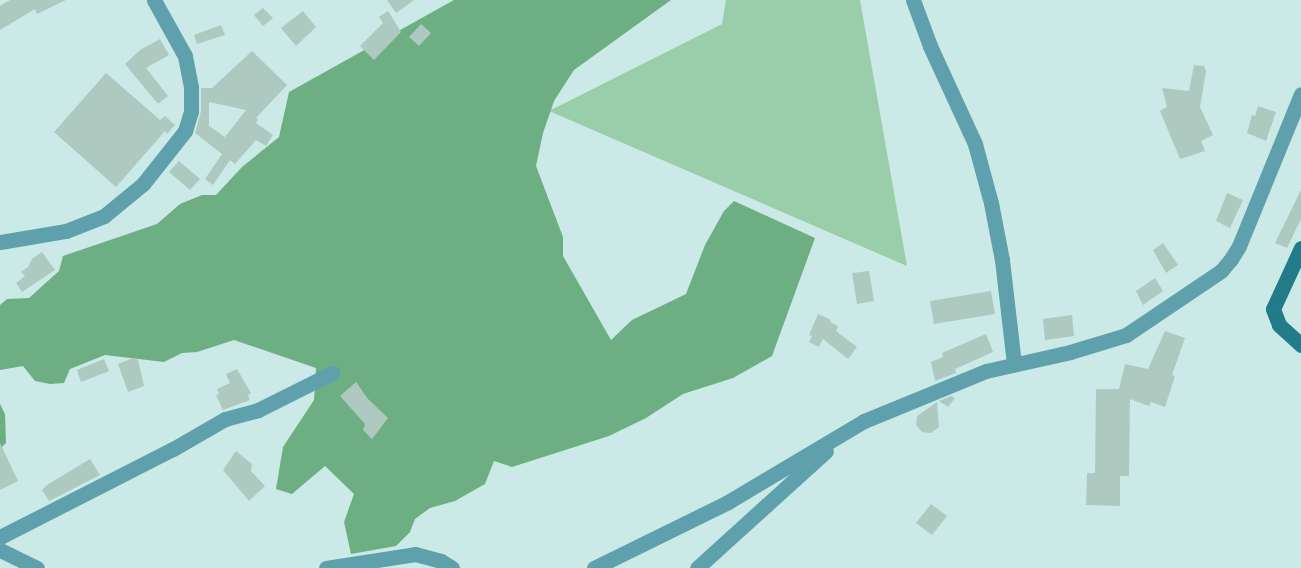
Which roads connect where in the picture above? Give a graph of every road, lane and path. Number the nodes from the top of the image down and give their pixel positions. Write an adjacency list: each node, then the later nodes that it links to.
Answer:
1 (154, 0): 4 (street)
2 (913, 0): 7 (street)
3 (1301, 94): 7 (street)
4 (0, 242)
5 (1301, 248): 6 (street)
6 (1301, 345)
7 (1014, 364): 9 (street)
8 (332, 373): 10 (street)
9 (841, 436): 15 (street); 16 (street)
10 (0, 537)
11 (0, 550): 12 (street)
12 (37, 568)
13 (326, 568): 14 (street)
14 (452, 568)
15 (594, 568)
16 (698, 568)

